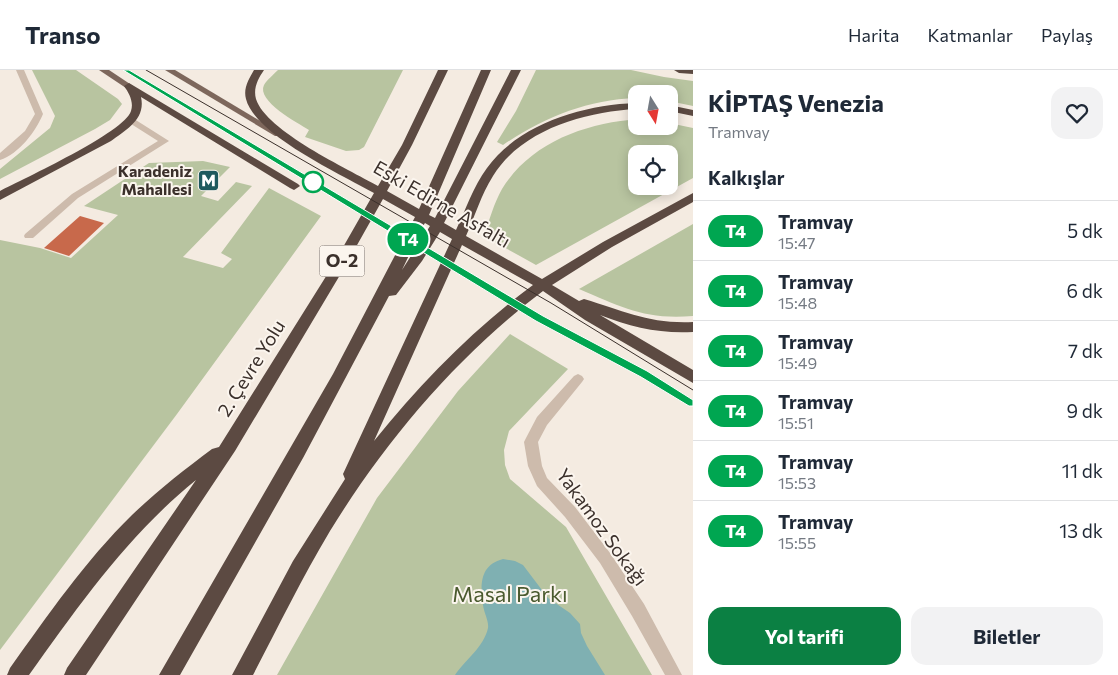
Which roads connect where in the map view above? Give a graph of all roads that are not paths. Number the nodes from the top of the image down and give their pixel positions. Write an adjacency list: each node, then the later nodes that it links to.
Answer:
1 (20, 70): 16 (street)
2 (103, 70): 10 (main road)
3 (169, 70): 15 (main road, Eski Edirne Asfaltı)
4 (259, 70): 15 (highway)
5 (444, 70): 26 (highway, 2. Çevre Yolu / O-2)
6 (486, 70): 22 (highway, O-2)
7 (516, 70): 22 (highway)
8 (678, 70): 9 (highway)
9 (693, 71)
10 (129, 86): 14 (highway); 17 (highway)
11 (628, 107): 27 (highway)
12 (678, 110): 13 (highway)
13 (693, 113)
14 (131, 120): 18 (highway); 20 (street)
15 (282, 136): 21 (highway, Eski Edirne Asfaltı)
16 (0, 157)
17 (294, 186)
18 (0, 196)
19 (693, 197): 27 (highway)
20 (29, 236)
21 (560, 295): 23 (highway); 24 (highway, Eski Edirne Asfaltı)
22 (376, 308): 30 (highway, O-2)
23 (693, 327)
24 (693, 377)
25 (578, 379): 32 (street, Yakamoz Sokağı)
26 (229, 446): 28 (highway); 29 (highway, 2. Çevre Yolu / O-2)
27 (338, 505): 31 (highway)
28 (17, 675)
29 (74, 675)
30 (168, 675)
31 (242, 675)
32 (674, 675)

